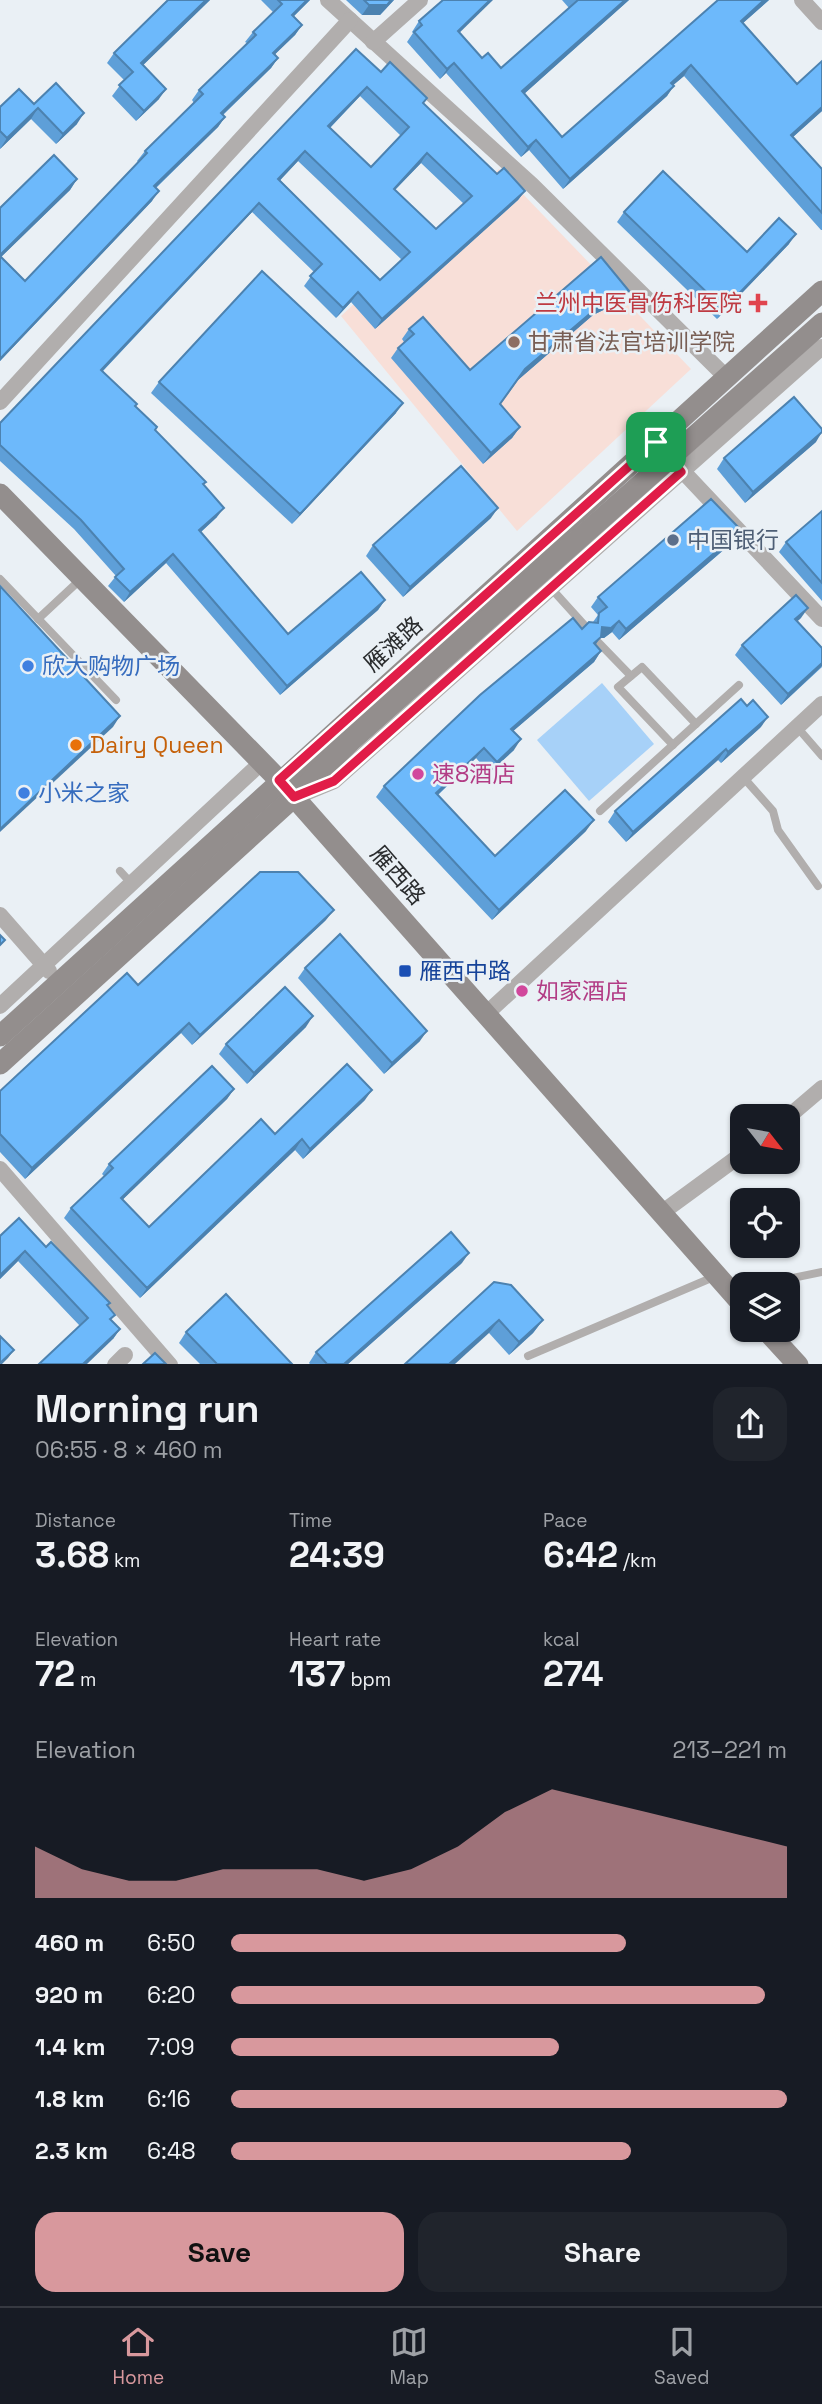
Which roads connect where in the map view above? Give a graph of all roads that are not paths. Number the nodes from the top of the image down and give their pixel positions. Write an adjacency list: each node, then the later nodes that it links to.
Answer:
1 (328, 0): 4 (street)
2 (420, 0): 6 (street)
3 (802, 0): 5 (street)
4 (350, 20): 6 (street); 11 (street)
5 (822, 22)
6 (373, 42): 10 (street)
7 (822, 292): 10 (main road, 雁滩路)
8 (822, 323): 12 (main road, 雁滩路)
9 (822, 347): 12 (street)
10 (728, 379): 12 (main road, 雁滩路)
11 (0, 402)
12 (669, 457): 14 (main road, 雁滩路); 14 (street); 18 (street)
13 (0, 494): 15 (main road, 雁西路)
14 (539, 574): 19 (lane); 31 (main road, 雁滩路); 32 (main road, 雁滩路)
15 (83, 577): 17 (lane); 29 (main road, 雁西路)
16 (0, 579): 17 (lane)
17 (38, 618): 23 (lane)
18 (822, 619)
19 (587, 628)
20 (599, 643): 21 (lane)
21 (631, 676): 25 (lane); 27 (lane)
22 (739, 685): 25 (lane)
23 (116, 700)
24 (822, 704): 26 (street)
25 (695, 724): 27 (lane)
26 (797, 727): 28 (lane); 30 (street)
27 (673, 745): 33 (lane)
28 (822, 756)
29 (262, 762): 31 (main road, 雁西路); 35 (street)
30 (743, 777): 36 (lane); 41 (street)
31 (279, 780): 32 (main road, 雁西路); 39 (main road, 雁滩路)
32 (294, 797): 41 (main road, 雁西路); 43 (main road, 雁滩路)
33 (600, 811)
34 (120, 871): 35 (lane)
35 (131, 883): 38 (street)
36 (818, 886)
37 (0, 915): 38 (street)
38 (44, 965): 39 (street); 40 (street)
39 (58, 982): 42 (main road, 雁滩路)
40 (0, 1006)
41 (485, 1015): 48 (main road, 雁西路)
42 (0, 1036)
43 (0, 1063)
44 (822, 1088): 45 (street)
45 (800, 1107)
46 (730, 1163): 48 (street)
47 (0, 1169): 55 (street)
48 (660, 1214): 50 (main road, 雁西路)
49 (822, 1272): 51 (lane)
50 (716, 1276): 52 (main road, 雁西路); 54 (lane)
51 (800, 1276)
52 (730, 1289)
53 (777, 1342): 56 (main road)
54 (528, 1356)
55 (170, 1364)
56 (798, 1364)

